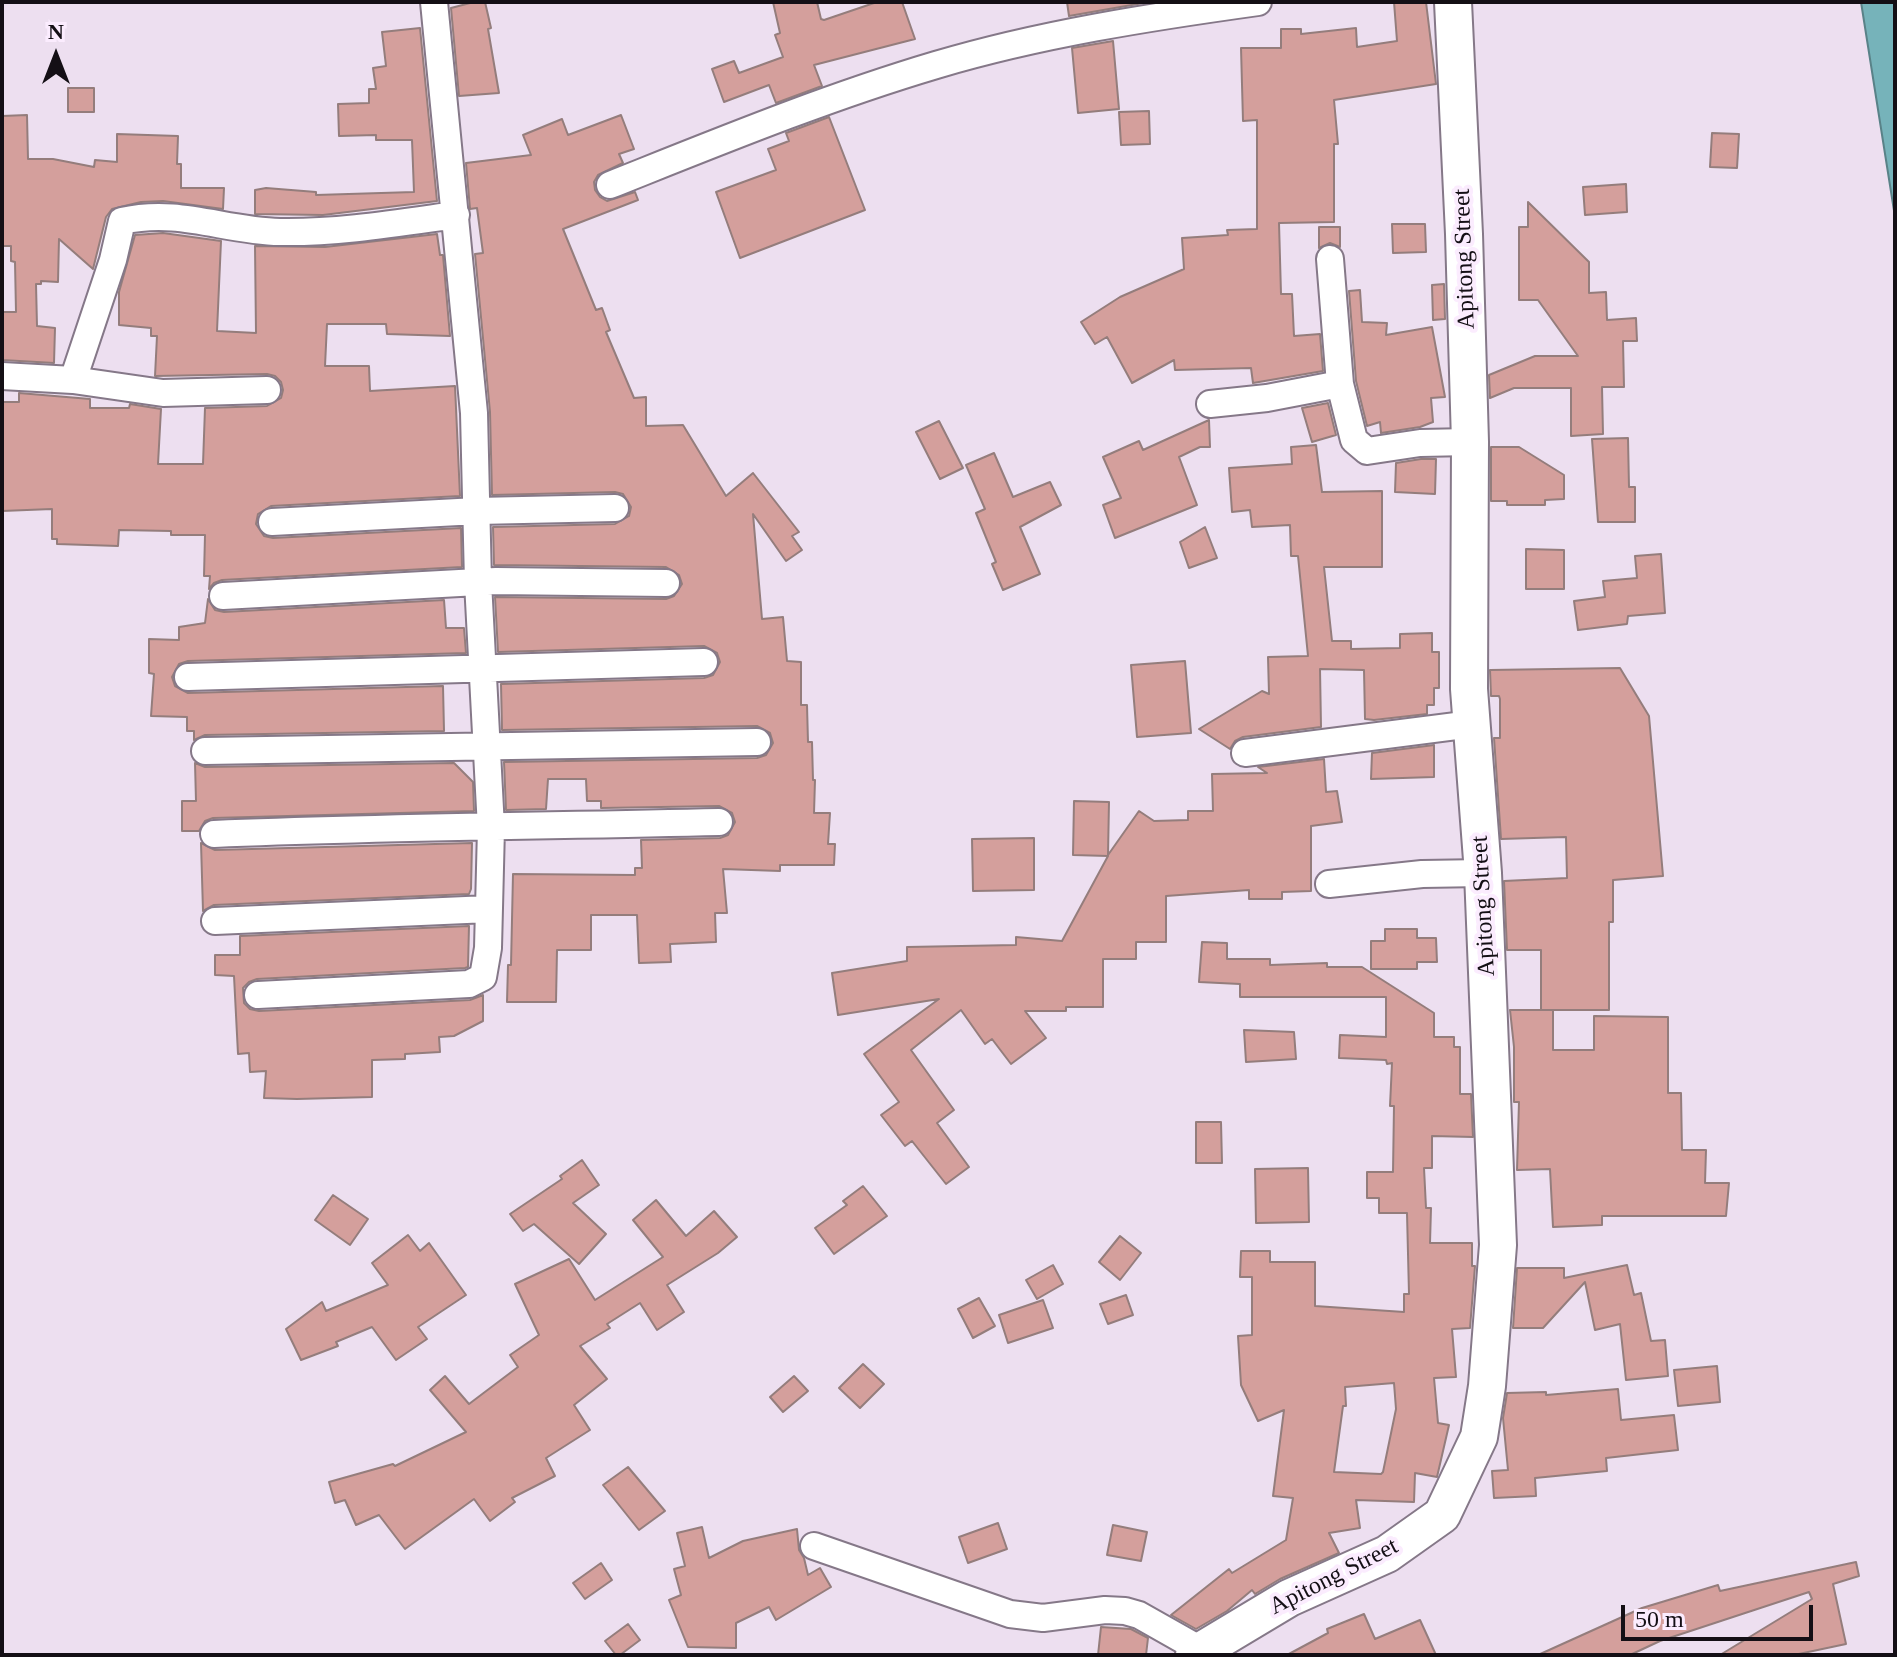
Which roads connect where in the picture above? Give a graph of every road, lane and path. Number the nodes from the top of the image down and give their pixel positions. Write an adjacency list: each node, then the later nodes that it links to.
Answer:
1 (434, 2): 5 (street)
2 (1258, 2): 4 (street)
3 (1453, 2): 12 (street, Apitong Street)
4 (610, 185)
5 (456, 215): 8 (street); 14 (street)
6 (1330, 259): 9 (street)
7 (2, 376): 8 (street)
8 (73, 380): 10 (street)
9 (1340, 384): 11 (street); 12 (street)
10 (267, 390)
11 (1210, 404)
12 (1470, 442): 22 (street, Apitong Street)
13 (615, 508): 14 (street)
14 (477, 511): 15 (street); 16 (street)
15 (272, 522)
16 (478, 582): 17 (street); 18 (street); 20 (street)
17 (666, 583)
18 (223, 596)
19 (704, 662): 20 (street)
20 (482, 668): 21 (street); 24 (street)
21 (188, 677)
22 (1472, 724): 26 (street); 30 (street, Apitong Street)
23 (757, 742): 24 (street)
24 (485, 748): 25 (street); 28 (street)
25 (205, 751)
26 (1245, 753)
27 (719, 822): 28 (street)
28 (491, 828): 29 (street); 32 (street)
29 (214, 834)
30 (1483, 873): 31 (street); 36 (street, Apitong Street)
31 (1329, 884)
32 (489, 909): 33 (street); 34 (street)
33 (215, 921)
34 (258, 995)
35 (814, 1546): 36 (street)
36 (1197, 1652)

